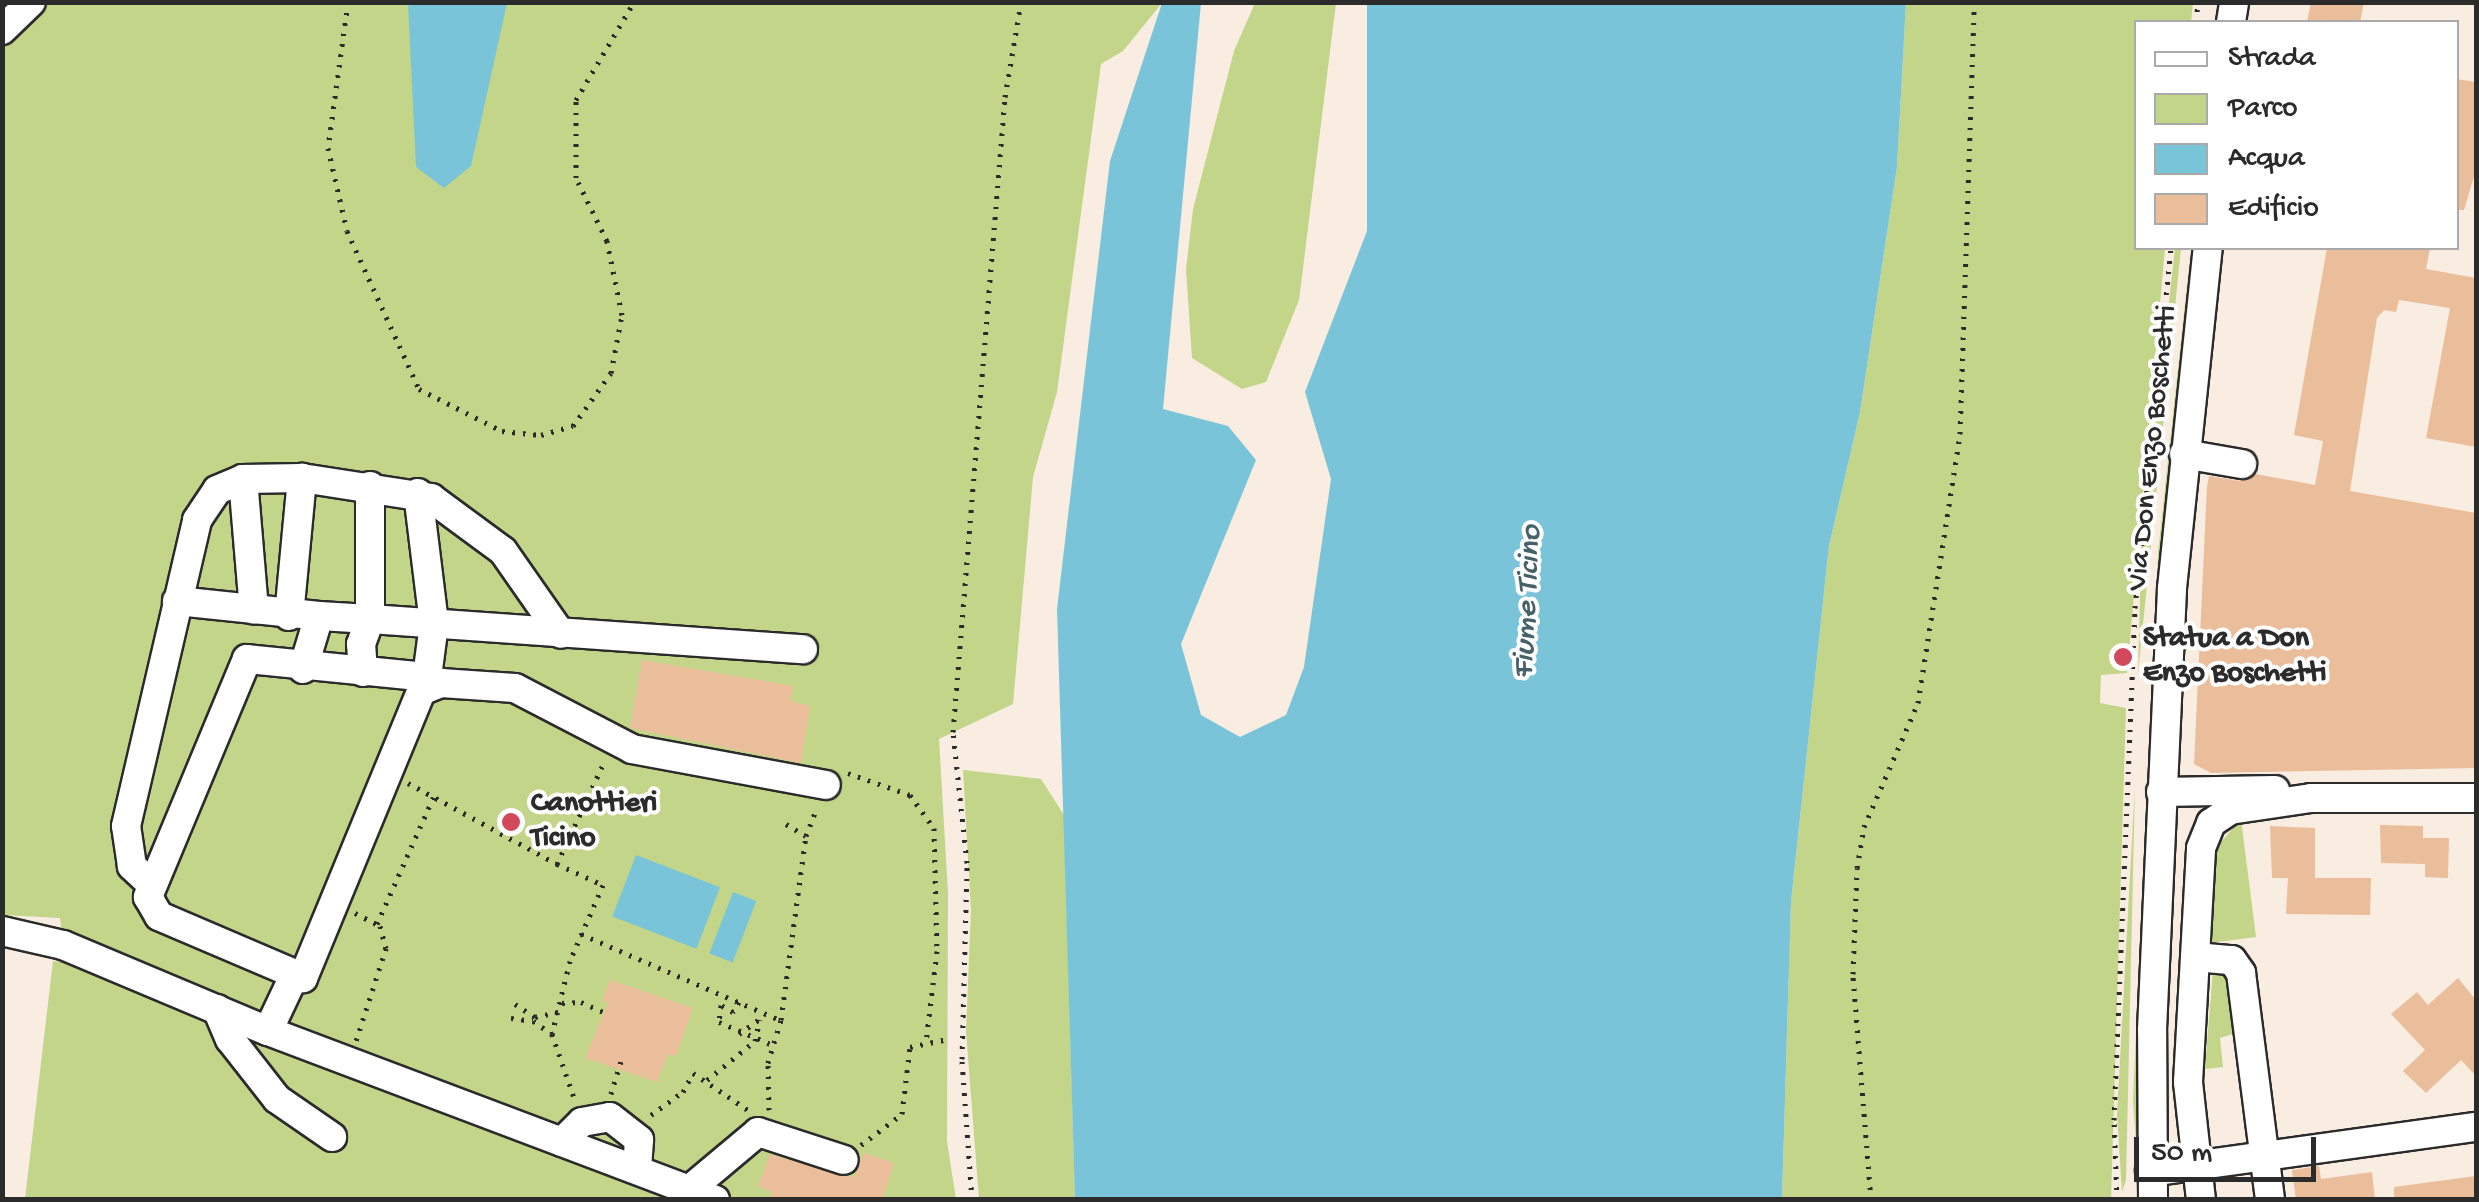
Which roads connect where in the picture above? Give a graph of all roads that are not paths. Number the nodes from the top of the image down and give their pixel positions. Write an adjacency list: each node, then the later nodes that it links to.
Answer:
1 (31, 2): 2 (street)
2 (2, 30)
3 (2208, 250): 4 (street, Via Don Enzo Boschetti)
4 (2184, 454): 5 (street); 21 (street, Via Don Enzo Boschetti)
5 (2242, 464)
6 (302, 478): 7 (street); 8 (street); 12 (street)
7 (244, 479): 10 (street); 11 (street)
8 (370, 486): 9 (street); 14 (street)
9 (418, 493): 15 (street); 16 (street)
10 (178, 601): 11 (street); 25 (street)
11 (254, 610): 12 (street)
12 (289, 616): 13 (street)
13 (319, 616): 14 (street); 18 (street)
14 (370, 619): 15 (street); 19 (street)
15 (434, 624): 16 (street); 20 (street)
16 (561, 634): 17 (street)
17 (803, 649)
18 (304, 668): 19 (street); 25 (street)
19 (363, 672): 20 (street)
20 (424, 684): 22 (street); 28 (street)
21 (2155, 782): 23 (street); 38 (street, Via Don Enzo Boschetti)
22 (826, 784)
23 (2311, 798): 24 (street); 27 (street)
24 (2476, 798)
25 (150, 884): 28 (street)
26 (2, 932): 29 (street)
27 (2196, 957): 34 (street); 36 (street)
28 (299, 976): 30 (street)
29 (217, 1009): 30 (street); 32 (street)
30 (268, 1031): 33 (street)
31 (2476, 1126): 34 (street)
32 (332, 1137)
33 (562, 1142): 37 (street); 37 (street)
34 (2266, 1156): 36 (street); 41 (street)
35 (844, 1160): 39 (street)
36 (2196, 1166): 38 (street); 40 (street)
37 (638, 1170): 39 (street)
38 (2152, 1186)
39 (702, 1195)
40 (2202, 1200)
41 (2270, 1200)

